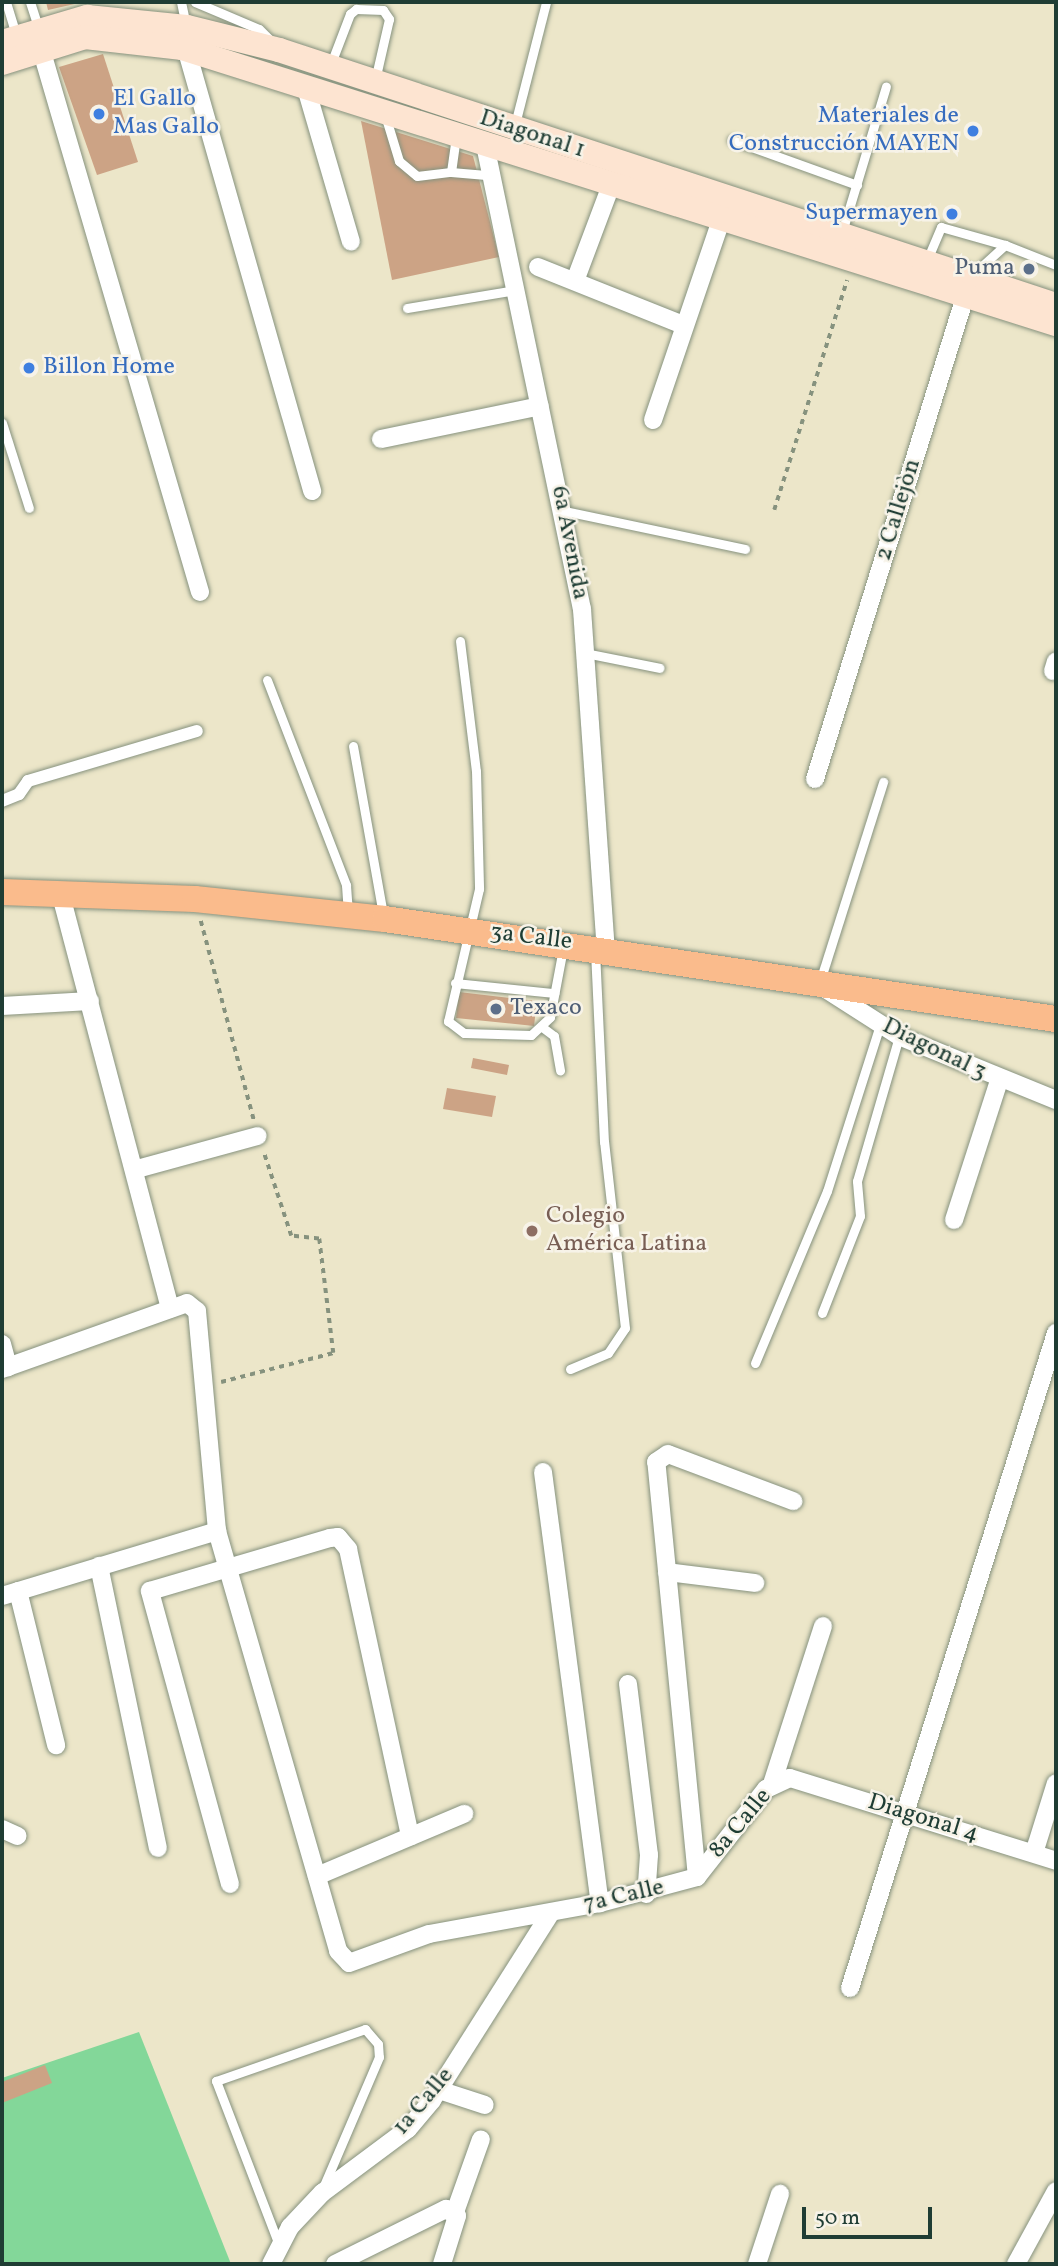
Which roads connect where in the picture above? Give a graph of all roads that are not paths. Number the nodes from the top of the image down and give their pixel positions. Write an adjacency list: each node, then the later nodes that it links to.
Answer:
1 (6, 2): 6 (lane)
2 (30, 2): 6 (lane)
3 (181, 2): 7 (lane)
4 (195, 2): 8 (lane)
5 (546, 2): 15 (lane)
6 (27, 38): 7 (main road, Diagonal 1); 9 (main road, Diagonal 1); 45 (street)
7 (184, 38): 8 (main road, Diagonal 1); 13 (main road, Diagonal 1); 41 (street)
8 (279, 50): 10 (main road, Diagonal 1)
9 (2, 63)
10 (330, 67): 11 (main road, Diagonal 1); 11 (lane)
11 (374, 82): 15 (main road, Diagonal 1)
12 (886, 86): 22 (lane)
13 (306, 88): 14 (main road, Diagonal 1); 25 (street)
14 (384, 114): 16 (main road, Diagonal 1); 19 (lane)
15 (514, 129): 18 (lane); 24 (main road, Diagonal 1)
16 (456, 136): 18 (main road, Diagonal 1); 19 (lane)
17 (732, 140): 22 (lane)
18 (497, 149): 20 (street, 6a Avenida); 21 (main road, Diagonal 1)
19 (451, 172): 20 (lane)
20 (489, 176): 32 (street, 6a Avenida)
21 (611, 185): 23 (main road, Diagonal 1); 30 (street)
22 (857, 185): 24 (lane)
23 (721, 220): 29 (main road, Diagonal 1); 36 (street)
24 (841, 234): 29 (main road, Diagonal 1)
25 (351, 242)
26 (1005, 245): 27 (lane); 29 (lane); 31 (lane)
27 (1056, 265)
28 (538, 267): 30 (street)
29 (924, 272): 31 (main road, Diagonal 1)
30 (575, 281): 36 (street)
31 (969, 286): 33 (main road, Diagonal 1); 35 (main road, Diagonal 1); 52 (street)
32 (516, 290): 34 (lane); 37 (street, 6a Avenida)
33 (1056, 305)
34 (407, 308)
35 (1056, 324)
36 (683, 325): 38 (street)
37 (541, 406): 40 (street); 43 (street, 6a Avenida)
38 (653, 420)
39 (2, 423): 42 (lane)
40 (381, 439)
41 (312, 491)
42 (29, 508)
43 (565, 511): 44 (lane); 47 (street, 6a Avenida)
44 (745, 549)
45 (200, 593)
46 (460, 640): 59 (lane)
47 (585, 653): 48 (lane); 61 (street, 6a Avenida)
48 (660, 668)
49 (267, 680): 57 (lane)
50 (197, 731): 54 (street)
51 (353, 746): 58 (lane)
52 (815, 779)
53 (883, 782): 63 (lane)
54 (2, 800)
55 (2, 892): 56 (main road, 3a Calle)
56 (60, 892): 57 (main road, 3a Calle); 65 (street)
57 (348, 915): 58 (main road, 3a Calle)
58 (385, 919): 59 (main road, 3a Calle)
59 (469, 930): 60 (main road, 3a Calle); 62 (lane)
60 (564, 943): 61 (main road, 3a Calle); 64 (lane)
61 (600, 947): 63 (main road, 3a Calle); 83 (lane)
62 (455, 983): 64 (lane); 69 (lane)
63 (818, 985): 67 (main road, 3a Calle); 68 (street, Diagonal 3)
64 (554, 993): 69 (lane)
65 (90, 1001): 66 (street); 75 (street)
66 (2, 1006)
67 (1056, 1019)
68 (880, 1025): 70 (street, Diagonal 3); 81 (lane)
69 (542, 1027): 71 (lane)
70 (899, 1036): 72 (street, Diagonal 3); 78 (lane)
71 (560, 1070)
72 (999, 1081): 73 (street, Diagonal 3); 76 (street)
73 (1056, 1100)
74 (258, 1136): 75 (street)
75 (137, 1169): 77 (street)
76 (954, 1220)
77 (170, 1309): 82 (street); 86 (street)
78 (822, 1313)
79 (1056, 1333): 99 (street)
80 (2, 1344): 82 (street)
81 (755, 1363)
82 (5, 1368)
83 (570, 1369)
84 (543, 1472): 108 (street)
85 (793, 1501): 89 (street)
86 (217, 1531): 87 (street); 88 (street)
87 (99, 1566): 91 (street); 101 (street)
88 (227, 1568): 100 (street); 104 (street); 106 (street)
89 (667, 1572): 90 (street); 105 (street)
90 (755, 1583)
91 (10, 1594): 94 (street)
92 (823, 1626): 97 (street)
93 (628, 1684): 107 (street)
94 (56, 1745)
95 (790, 1777): 97 (street, 8a Calle); 99 (street, Diagonal 4)
96 (1056, 1783): 102 (street)
97 (772, 1784): 105 (street, 8a Calle)
98 (464, 1814): 100 (street)
99 (908, 1815): 102 (street, Diagonal 4); 110 (street)
100 (411, 1836): 104 (street)
101 (158, 1849)
102 (1034, 1853): 103 (street, Diagonal 4)
103 (1056, 1861)
104 (317, 1876): 109 (street, 7a Calle)
105 (696, 1877): 107 (street, 7a Calle)
106 (230, 1884)
107 (646, 1894): 108 (street, 7a Calle)
108 (600, 1903): 109 (street, 7a Calle)
109 (550, 1914): 111 (street, 1a Calle)
110 (850, 1988)
111 (439, 2090): 112 (street); 115 (street, 1a Calle)
112 (485, 2105)
113 (481, 2139): 117 (street)
114 (1056, 2191): 123 (street)
115 (322, 2193): 118 (street, 1a Calle); 118 (lane)
116 (780, 2194): 122 (street)
117 (455, 2212): 120 (street); 121 (street)
118 (279, 2245): 119 (street, 1a Calle)
119 (271, 2264)
120 (335, 2264)
121 (442, 2264)
122 (757, 2264)
123 (1016, 2264)

